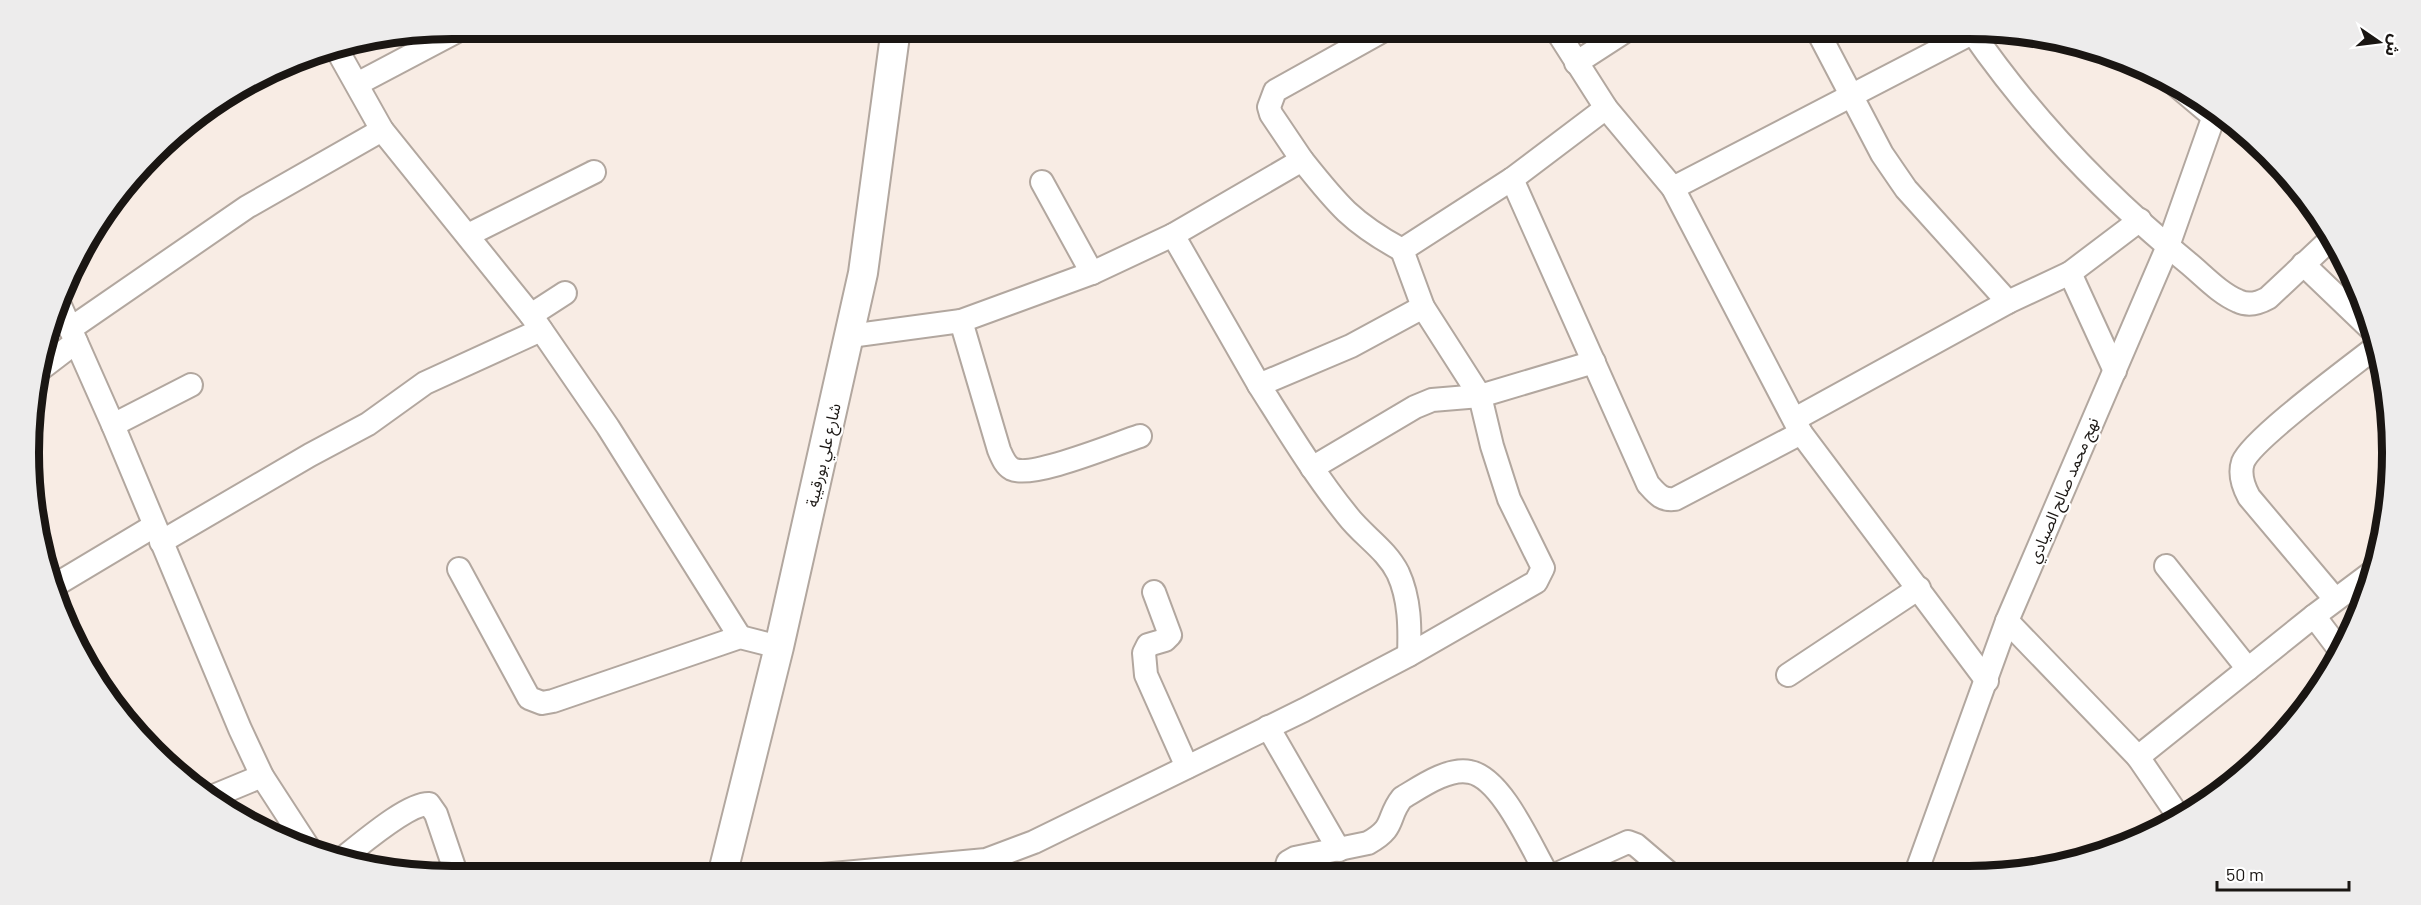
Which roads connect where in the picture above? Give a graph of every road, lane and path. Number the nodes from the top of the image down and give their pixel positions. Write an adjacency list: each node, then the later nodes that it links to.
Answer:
1 (441, 39): 11 (street)
2 (895, 39): 38 (main road, شارع علي بورقيبة)
3 (1368, 39): 16 (street)
4 (1562, 39): 10 (street)
5 (1613, 39): 10 (street)
6 (1822, 39): 12 (street)
7 (1956, 39): 12 (street)
8 (1978, 39): 21 (street)
9 (340, 55): 11 (street)
10 (1576, 63): 13 (street)
11 (357, 84): 15 (street)
12 (1852, 96): 20 (street); 31 (street)
13 (1606, 108): 18 (street); 20 (street)
14 (2213, 119): 25 (street, نهج محمد صالح الصيادي)
15 (382, 130): 22 (street); 37 (street)
16 (1302, 160): 23 (street); 26 (street)
17 (594, 172): 22 (street)
18 (1512, 179): 26 (street); 41 (street)
19 (1042, 182): 28 (street)
20 (1673, 188): 47 (street)
21 (2139, 220): 25 (street); 29 (street)
22 (468, 235): 36 (street)
23 (1173, 235): 28 (street); 44 (street)
24 (2326, 244): 27 (street)
25 (2168, 246): 27 (street); 42 (street, نهج محمد صالح الصيادي)
26 (1402, 249): 32 (street)
27 (2303, 264): 34 (street)
28 (1092, 273): 35 (street)
29 (2070, 273): 31 (street); 42 (street)
30 (565, 292): 36 (street)
31 (2008, 302): 47 (street)
32 (1423, 307): 44 (street); 45 (street)
33 (63, 313): 37 (street)
34 (2359, 318)
35 (960, 321): 38 (street); 48 (street)
36 (536, 323): 50 (street); 60 (street)
37 (73, 336): 40 (street); 46 (street)
38 (850, 336): 62 (main road, شارع علي بورقيبة)
39 (2370, 352): 57 (street)
40 (50, 359)
41 (1593, 362): 45 (street); 47 (street)
42 (2115, 371): 59 (street, نهج محمد صالح الصيادي)
43 (191, 385): 46 (street)
44 (1258, 385): 49 (street)
45 (1480, 396): 49 (street); 63 (street)
46 (113, 425): 50 (street)
47 (1798, 426): 55 (street)
48 (1140, 436)
49 (1312, 468): 63 (street)
50 (158, 534): 54 (street); 70 (street)
51 (2166, 566): 64 (street)
52 (459, 568): 60 (street)
53 (2362, 580): 57 (street)
54 (60, 583)
55 (1919, 588): 65 (street); 66 (street)
56 (1154, 592): 69 (street)
57 (2336, 599): 58 (street)
58 (2314, 616): 61 (street); 64 (street)
59 (2007, 621): 66 (street, نهج محمد صالح الصيادي); 68 (street)
60 (740, 637): 62 (street)
61 (2335, 643)
62 (779, 647): 77 (main road, شارع علي بورقيبة)
63 (1409, 655): 67 (street)
64 (2248, 669): 68 (street)
65 (1788, 675)
66 (1987, 681): 83 (street, نهج محمد صالح الصيادي)
67 (1268, 728): 69 (street); 74 (street)
68 (2138, 757): 72 (street)
69 (1187, 767): 78 (street)
70 (262, 776): 71 (street); 73 (street)
71 (220, 794)
72 (2175, 811)
73 (302, 838)
74 (1339, 849): 79 (street); 80 (street)
75 (350, 853): 76 (street)
76 (454, 866)
77 (724, 866)
78 (920, 866)
79 (1287, 866)
80 (1542, 866)
81 (1575, 866): 82 (street)
82 (1661, 866)
83 (1919, 866)

